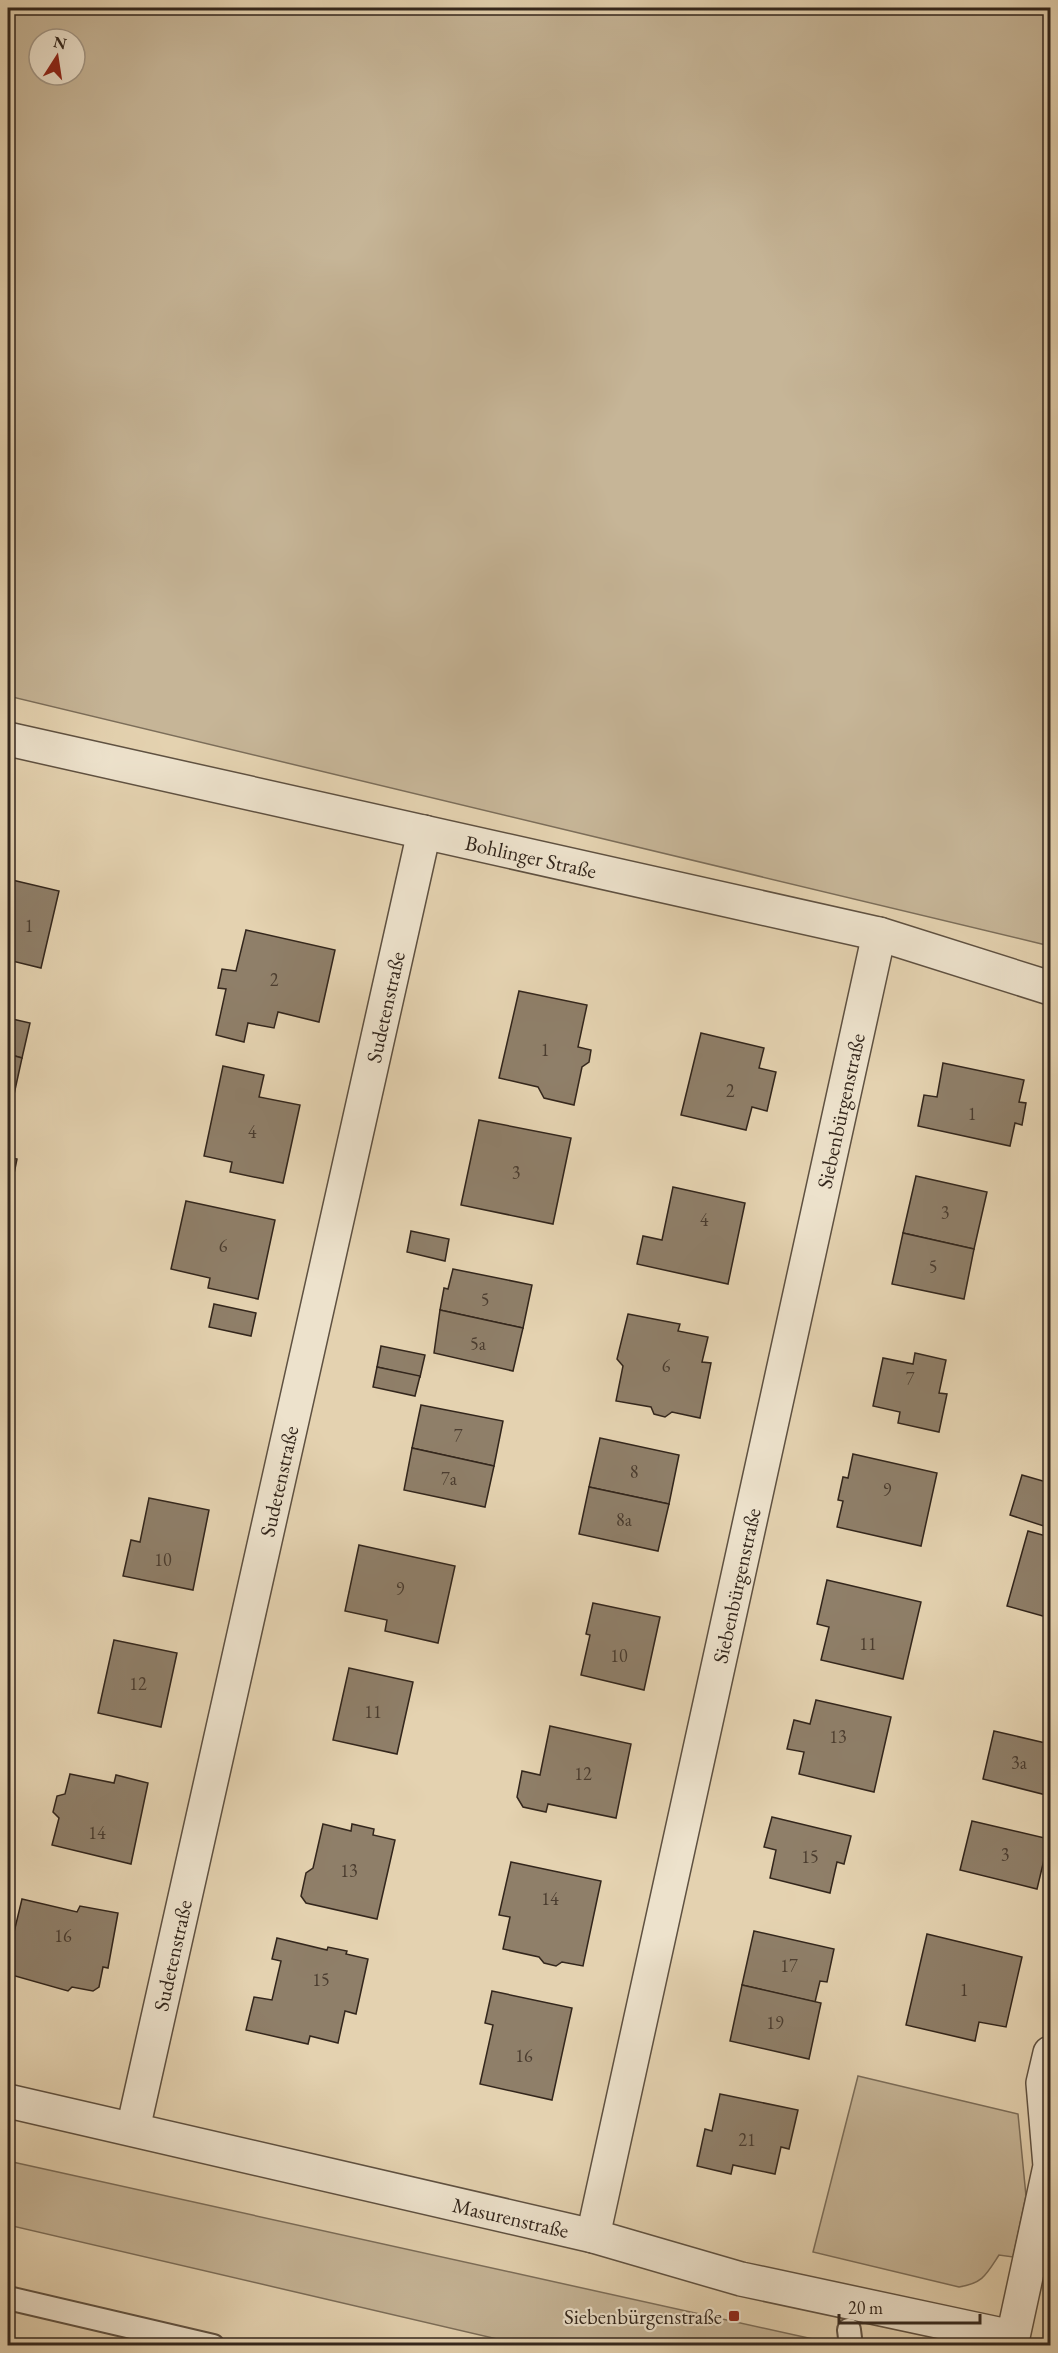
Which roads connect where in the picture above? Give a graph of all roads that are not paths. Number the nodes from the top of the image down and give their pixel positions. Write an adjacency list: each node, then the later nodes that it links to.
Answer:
1 (8, 739): 2 (street, Bohlinger Straße)
2 (424, 832): 3 (street, Bohlinger Straße); 7 (street, Sudetenstraße)
3 (879, 934): 4 (street, Bohlinger Straße); 9 (street, Siebenbürgenstraße)
4 (1050, 988)
5 (1050, 2053): 8 (street)
6 (8, 2101): 7 (street, Masurenstraße)
7 (133, 2129): 9 (street, Masurenstraße)
8 (1050, 2166): 11 (street)
9 (593, 2236): 11 (street, Masurenstraße)
10 (8, 2298): 12 (lane)
11 (1011, 2341)
12 (213, 2346)

